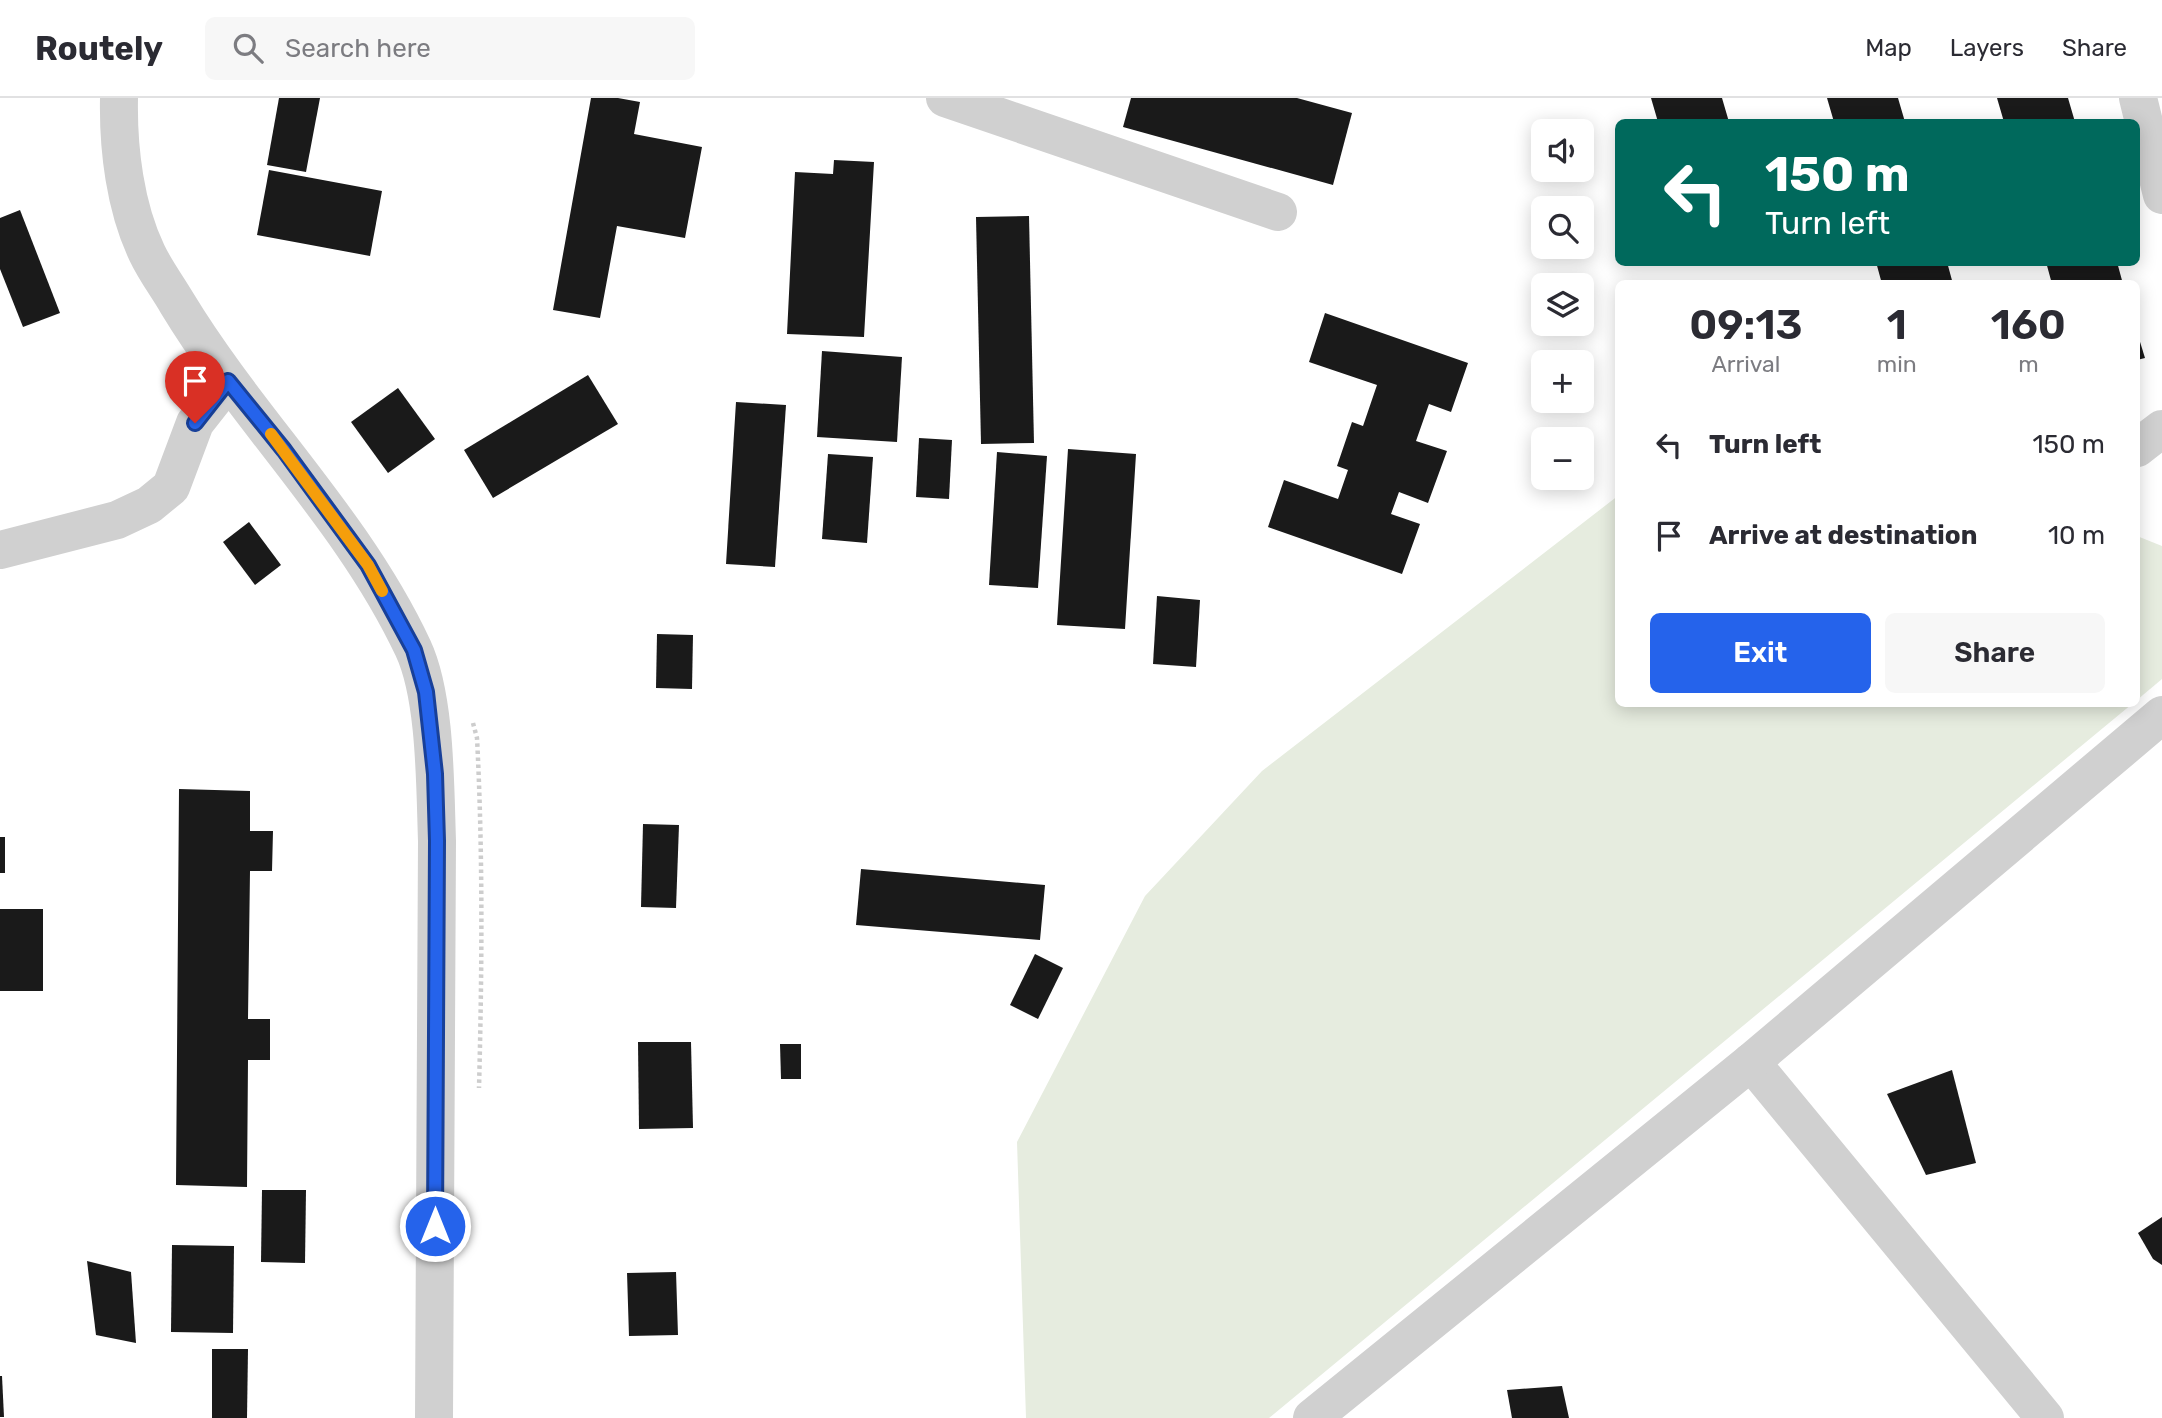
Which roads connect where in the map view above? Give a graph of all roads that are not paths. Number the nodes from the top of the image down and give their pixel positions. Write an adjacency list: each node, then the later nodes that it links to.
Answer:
1 (119, 98): 6 (street)
2 (945, 98): 5 (street)
3 (2138, 98): 4 (street)
4 (2162, 195)
5 (1278, 212)
6 (228, 381): 9 (street); 12 (street)
7 (2162, 429): 8 (street)
8 (2140, 446)
9 (0, 550)
10 (2162, 715): 11 (street)
11 (1751, 1062): 13 (street); 14 (street)
12 (433, 1418)
13 (1312, 1418)
14 (2045, 1418)

